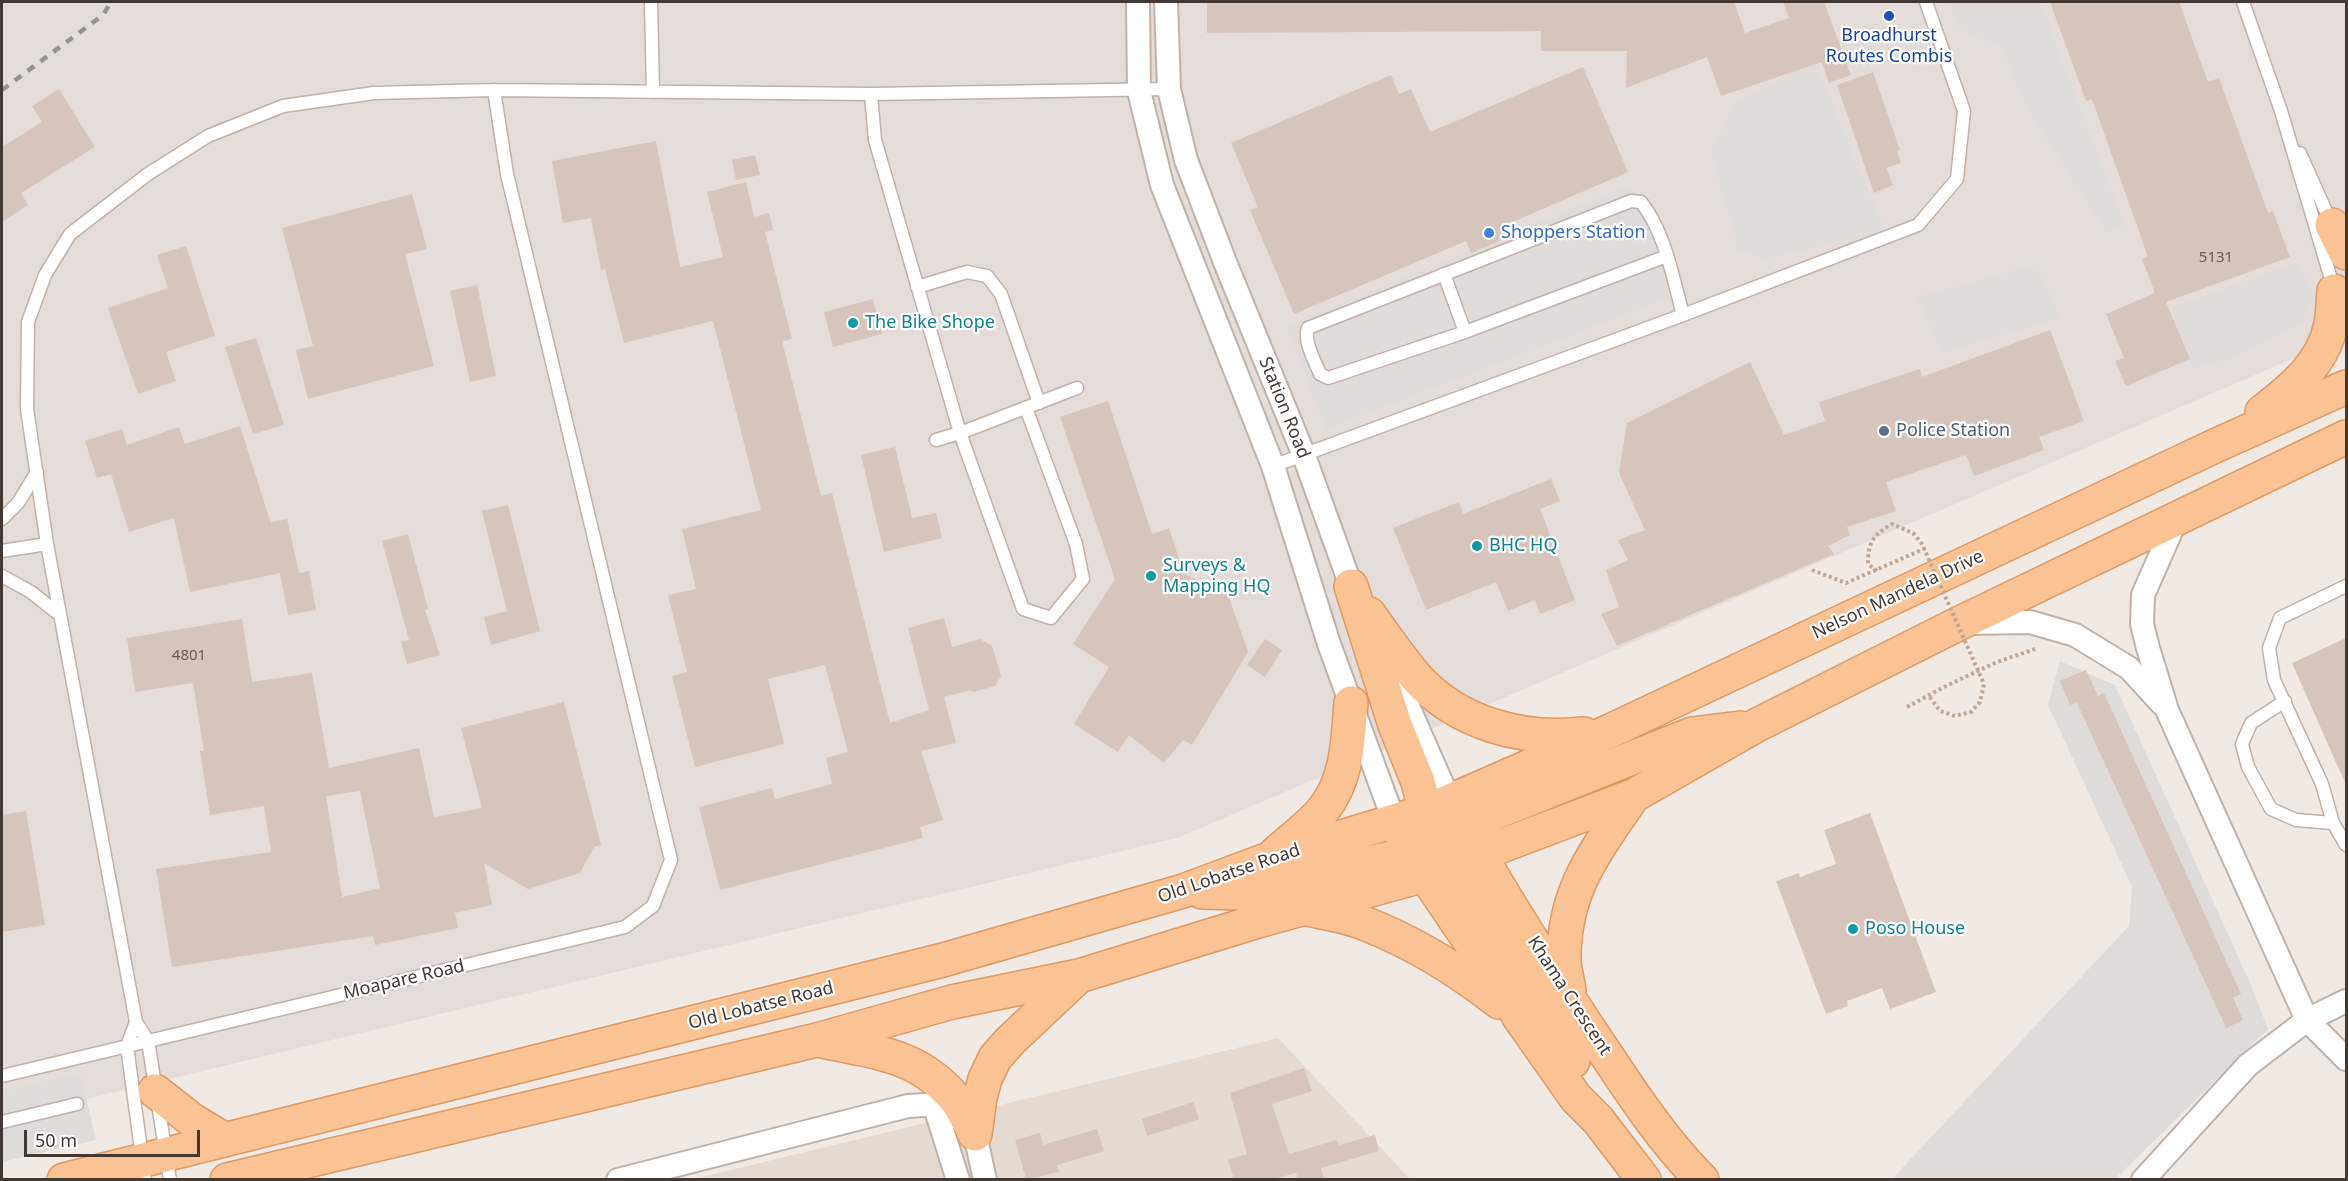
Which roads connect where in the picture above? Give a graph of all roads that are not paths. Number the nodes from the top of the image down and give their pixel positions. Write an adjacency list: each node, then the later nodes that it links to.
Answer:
1 (651, 2): 9 (lane)
2 (1138, 2): 8 (street)
3 (1166, 2): 6 (street, Station Road)
4 (1926, 2): 17 (lane)
5 (2243, 2): 11 (lane)
6 (1168, 89): 8 (lane); 27 (street, Station Road)
7 (494, 90): 9 (lane); 29 (lane); 59 (lane, Moapare Road)
8 (1139, 91): 10 (lane); 28 (street, Station Road)
9 (653, 92): 10 (lane)
10 (871, 94): 15 (lane)
11 (2281, 111): 12 (lane); 16 (lane)
12 (2339, 239): 16 (lane)
13 (1667, 256): 14 (lane); 17 (lane); 18 (lane)
14 (1444, 274): 18 (lane); 18 (lane)
15 (917, 287): 21 (lane); 23 (lane)
16 (2341, 292): 26 (main road)
17 (1683, 315): 27 (lane)
18 (1465, 332)
19 (2346, 387): 26 (main road, Nelson Mandela Drive)
20 (1077, 388): 21 (lane)
21 (1039, 403): 22 (lane)
22 (1026, 408): 23 (lane); 23 (lane)
23 (960, 433): 25 (lane)
24 (2346, 437): 31 (main road)
25 (936, 440)
26 (2217, 445): 43 (main road, Nelson Mandela Drive)
27 (1303, 453): 28 (lane); 36 (street, Station Road)
28 (1273, 466): 40 (street, Station Road)
29 (37, 472): 30 (lane); 32 (lane)
30 (2, 519)
31 (2176, 520): 38 (main road); 41 (street)
32 (47, 544): 33 (lane); 37 (lane)
33 (2, 551)
34 (2, 576): 37 (lane)
35 (2346, 586): 39 (lane)
36 (1359, 599): 43 (main road); 47 (main road)
37 (60, 615): 57 (lane)
38 (1960, 623): 41 (street); 42 (main road)
39 (2285, 701): 46 (lane); 46 (lane)
40 (1351, 703): 45 (street, Station Road); 49 (main road)
41 (2168, 710): 56 (street)
42 (1757, 725): 44 (main road); 47 (main road)
43 (1610, 731): 47 (main road, Nelson Mandela Drive)
44 (1633, 796): 47 (main road); 53 (main road)
45 (1394, 821): 47 (main road); 49 (main road, Old Lobatse Road)
46 (2333, 823): 48 (lane)
47 (1443, 840): 50 (main road); 51 (main road); 53 (main road, Khama Crescent); 55 (main road); 66 (main road)
48 (2346, 844)
49 (1269, 859): 50 (main road, Old Lobatse Road)
50 (1183, 891): 69 (main road, Old Lobatse Road)
51 (1304, 908): 52 (main road); 55 (main road)
52 (1079, 976): 58 (main road); 68 (main road)
53 (1570, 1001): 77 (main road, Khama Crescent)
54 (2346, 1001): 56 (street)
55 (1519, 1017): 66 (main road)
56 (2307, 1020): 61 (street); 78 (street)
57 (136, 1022): 59 (lane); 60 (lane)
58 (818, 1040): 64 (main road); 72 (main road)
59 (148, 1041): 60 (lane, Moapare Road); 63 (lane)
60 (127, 1046): 62 (lane, Moapare Road); 70 (lane)
61 (2346, 1059)
62 (2, 1076)
63 (155, 1091): 69 (main road); 70 (lane)
64 (946, 1103): 68 (main road); 73 (street); 74 (street)
65 (77, 1104): 67 (lane)
66 (1598, 1120): 76 (main road)
67 (2, 1122)
68 (975, 1134): 75 (street)
69 (225, 1140): 70 (main road, Old Lobatse Road)
70 (155, 1168): 71 (main road, Old Lobatse Road)
71 (64, 1179)
72 (227, 1179)
73 (618, 1179)
74 (958, 1179)
75 (985, 1179)
76 (1644, 1179)
77 (1702, 1179)
78 (2143, 1179)

